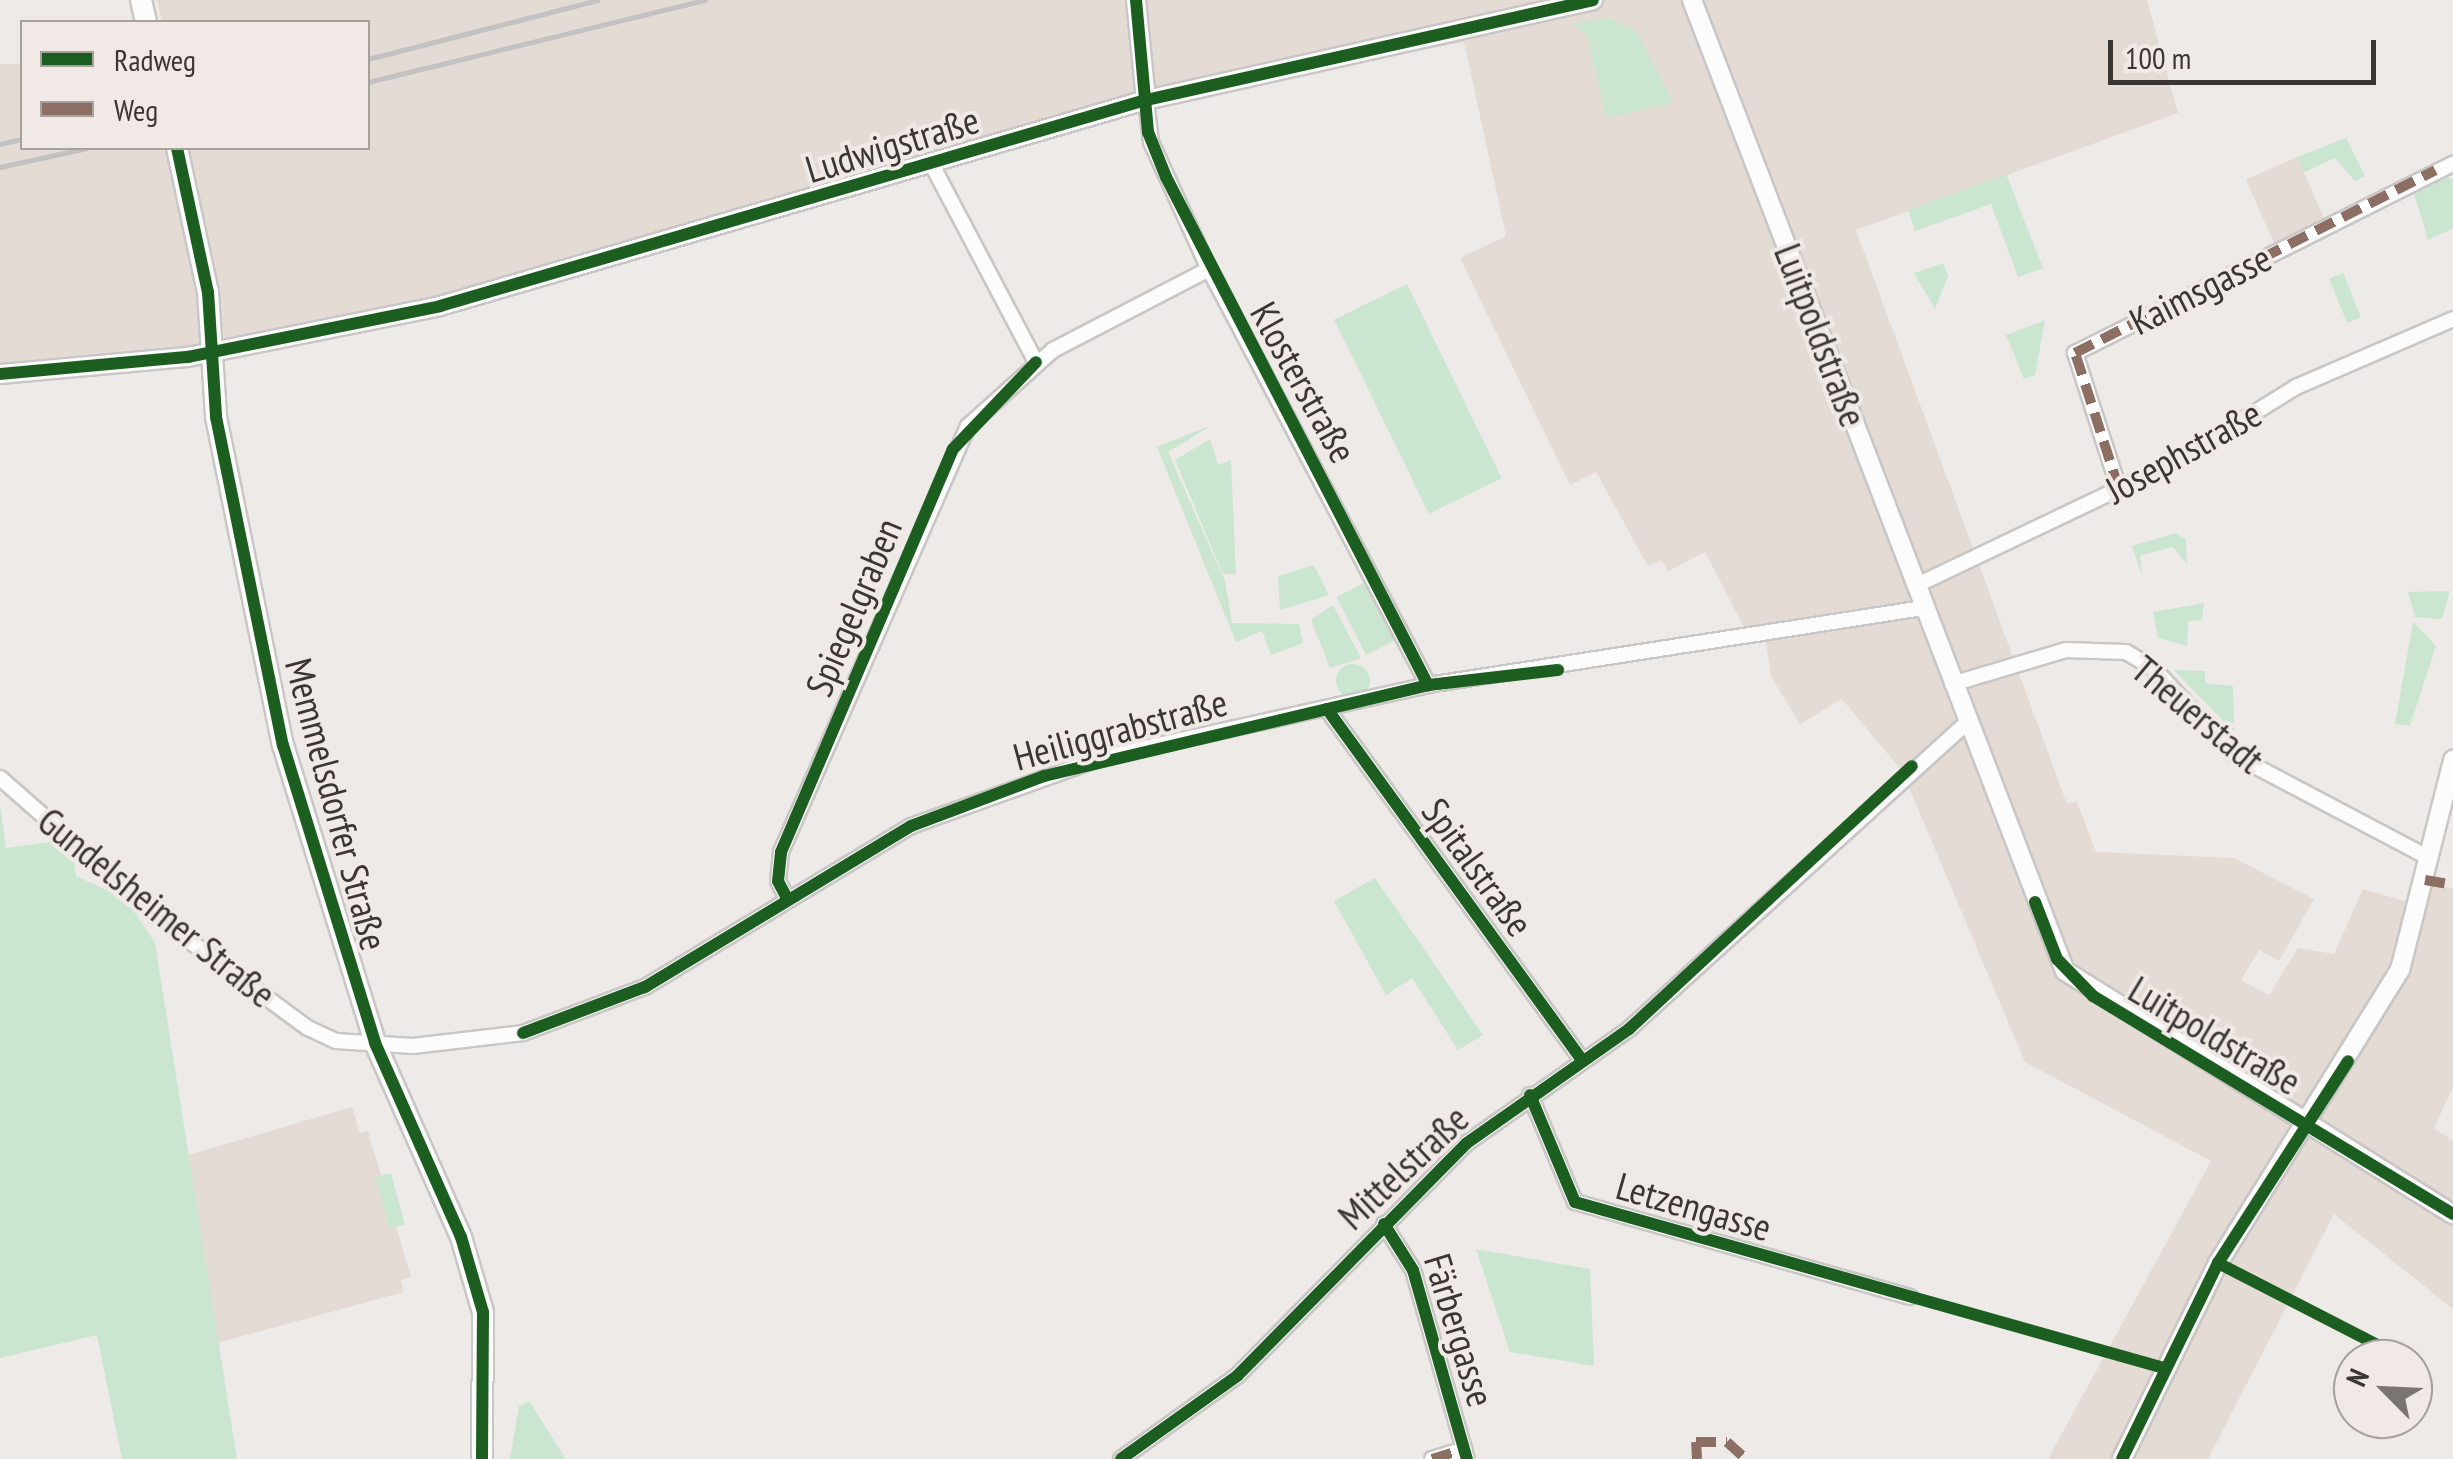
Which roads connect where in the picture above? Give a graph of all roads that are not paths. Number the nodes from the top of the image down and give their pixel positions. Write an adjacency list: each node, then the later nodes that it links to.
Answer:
1 (1136, 0): 4 (street)
2 (1593, 0): 4 (street, Ludwigstraße)
3 (1692, 0): 14 (street, Luitpoldstraße)
4 (1146, 100): 6 (street, Ludwigstraße); 8 (street, Klosterstraße)
5 (177, 150): 10 (main road, Memmelsdorfer Straße)
6 (931, 163): 10 (street, Ludwigstraße); 11 (street)
7 (2453, 164): 13 (street, Kaimsgasse)
8 (1209, 269): 11 (street, Spiegelgraben); 17 (street, Klosterstraße)
9 (2453, 319): 13 (street, Josephstraße)
10 (210, 353): 12 (street, Ludwigstraße); 24 (main road, Memmelsdorfer Straße)
11 (1036, 362): 23 (street, Spiegelgraben)
12 (0, 374)
13 (2119, 489): 14 (street, Josephstraße)
14 (1915, 586): 15 (street, Luitpoldstraße)
15 (1923, 608): 16 (street, Luitpoldstraße); 17 (street, Heiliggrabstraße)
16 (1952, 684): 19 (street, Luitpoldstraße); 22 (street, Theuerstadt)
17 (1428, 685): 18 (street, Heiliggrabstraße)
18 (1327, 709): 23 (street, Heiliggrabstraße); 25 (street, Spitalstraße)
19 (1967, 723): 25 (street, Mittelstraße); 27 (street, Luitpoldstraße)
20 (2453, 760): 22 (street)
21 (0, 778): 24 (street, Gundelsheimer Straße)
22 (2430, 858): 27 (street)
23 (788, 900): 24 (street, Heiliggrabstraße)
24 (375, 1044): 32 (main road, Memmelsdorfer Straße)
25 (1582, 1060): 26 (street, Mittelstraße)
26 (1530, 1095): 29 (street, Mittelstraße); 30 (street, Letzengasse)
27 (2304, 1124): 28 (street, Luitpoldstraße); 35 (street)
28 (2453, 1214)
29 (1384, 1224): 31 (street, Färbergasse); 33 (street, Mittelstraße)
30 (1910, 1297)
31 (1466, 1454): 34 (street)
32 (482, 1459)
33 (1121, 1459)
34 (1432, 1459)
35 (2122, 1459)

